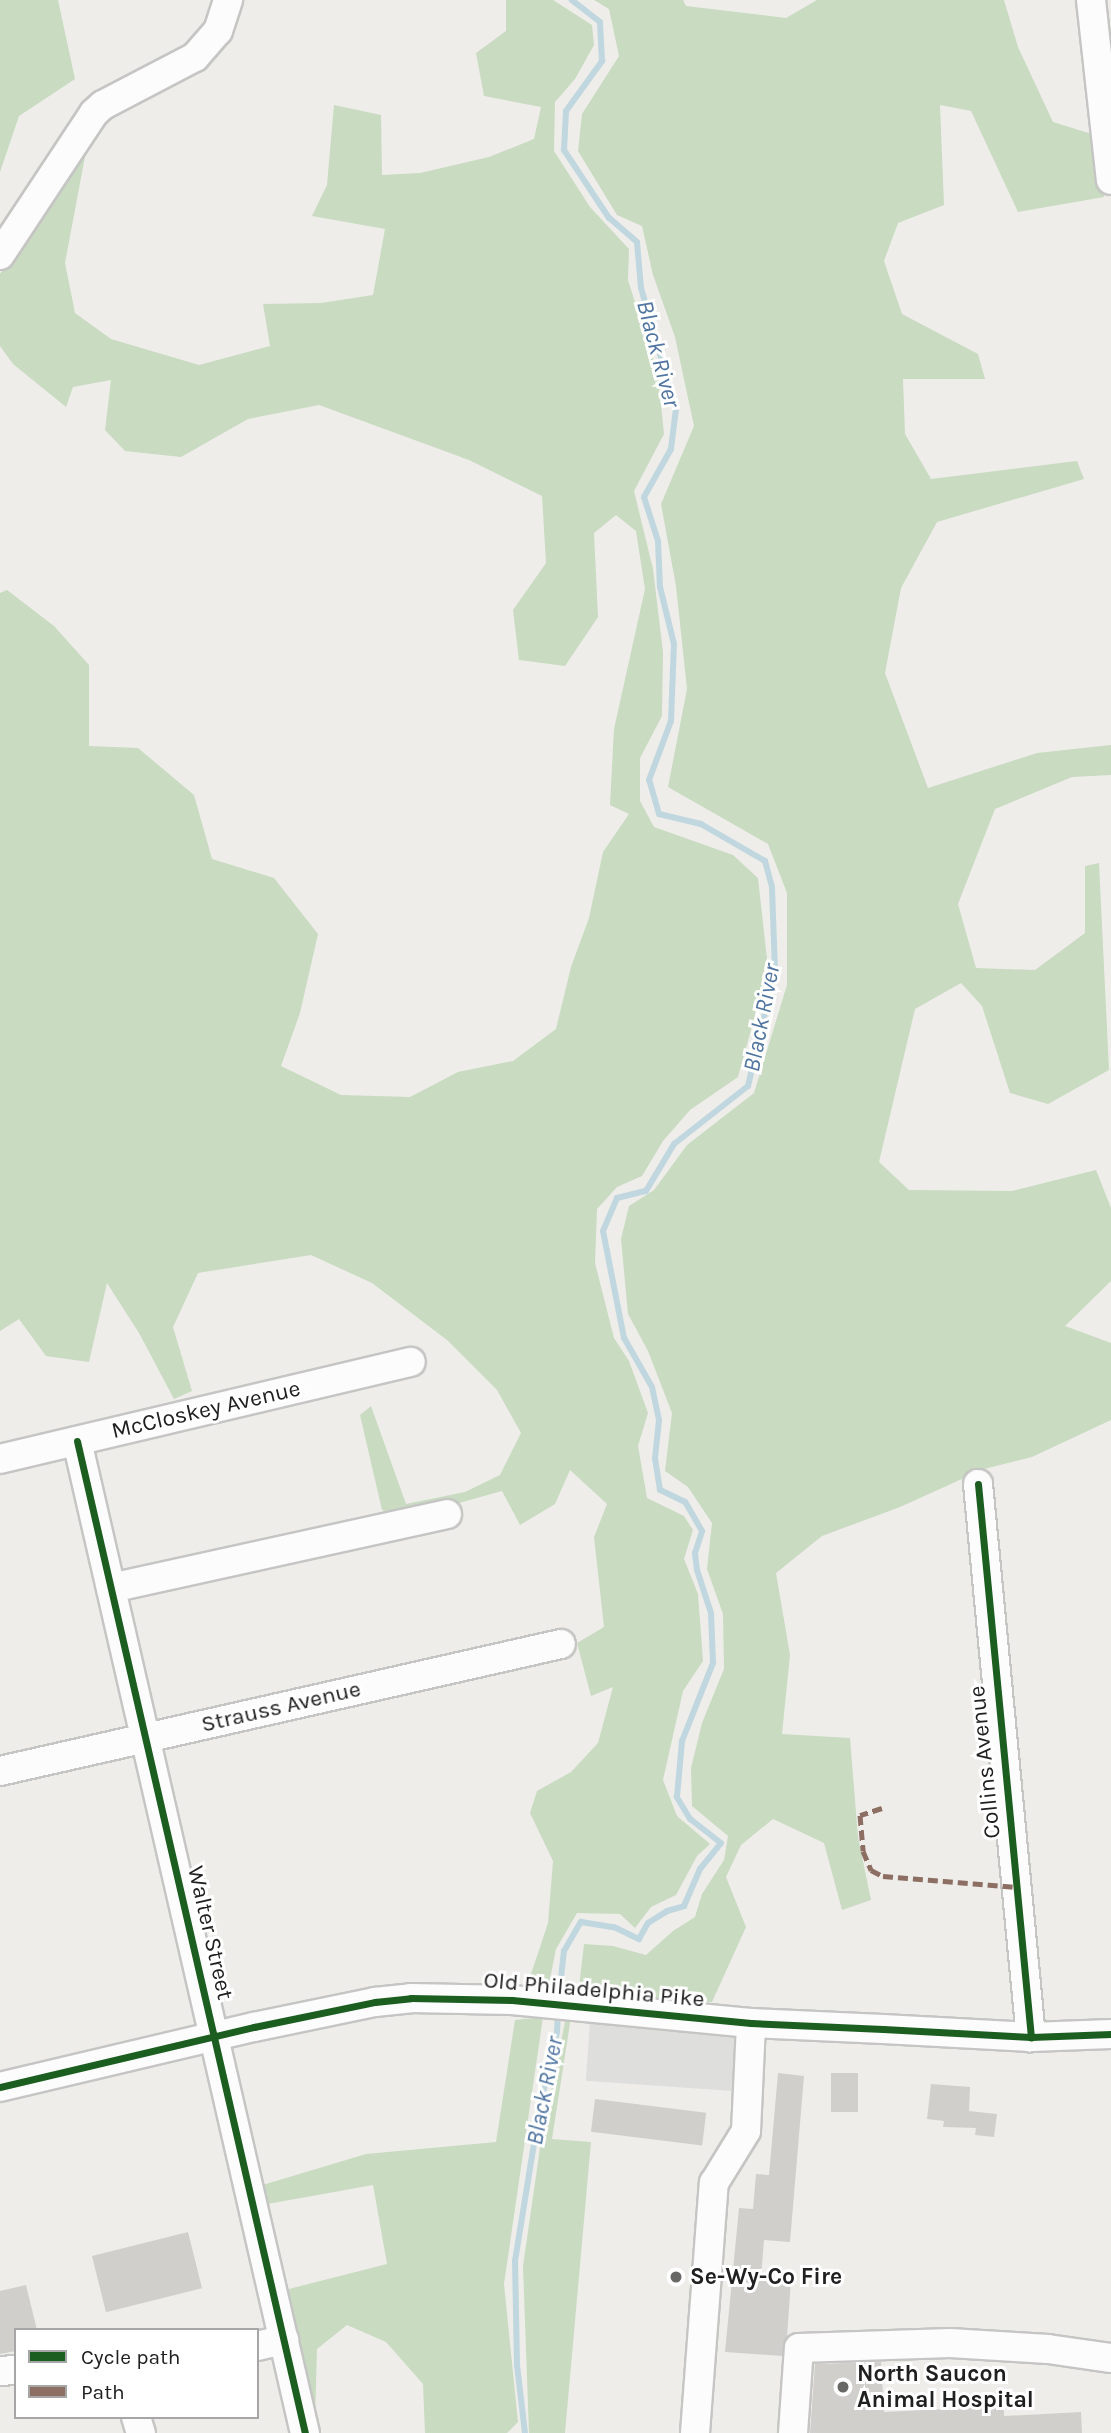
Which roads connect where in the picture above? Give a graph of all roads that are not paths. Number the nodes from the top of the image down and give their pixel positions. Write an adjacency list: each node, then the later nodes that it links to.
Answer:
1 (228, 0): 4 (street)
2 (1091, 0): 3 (street)
3 (1111, 180)
4 (0, 255)
5 (411, 1362): 6 (street, McCloskey Avenue)
6 (77, 1441): 7 (street, McCloskey Avenue); 10 (street, Walter Street)
7 (0, 1458)
8 (978, 1484): 17 (street, Collins Avenue)
9 (447, 1514): 10 (street)
10 (111, 1588): 12 (street, Walter Street)
11 (561, 1644): 12 (street, Strauss Avenue)
12 (145, 1737): 13 (street, Strauss Avenue); 16 (street, Walter Street)
13 (0, 1771)
14 (751, 2023): 16 (street, Old Philadelphia Pike); 17 (street, Old Philadelphia Pike); 22 (street)
15 (1111, 2034): 17 (street, Old Philadelphia Pike)
16 (214, 2035): 18 (street, Old Philadelphia Pike); 19 (street, Walter Street)
17 (1031, 2037)
18 (0, 2087)
19 (271, 2343): 21 (street, Walter Street)
20 (1111, 2358): 23 (street)
21 (306, 2433)
22 (695, 2433)
23 (793, 2433)

